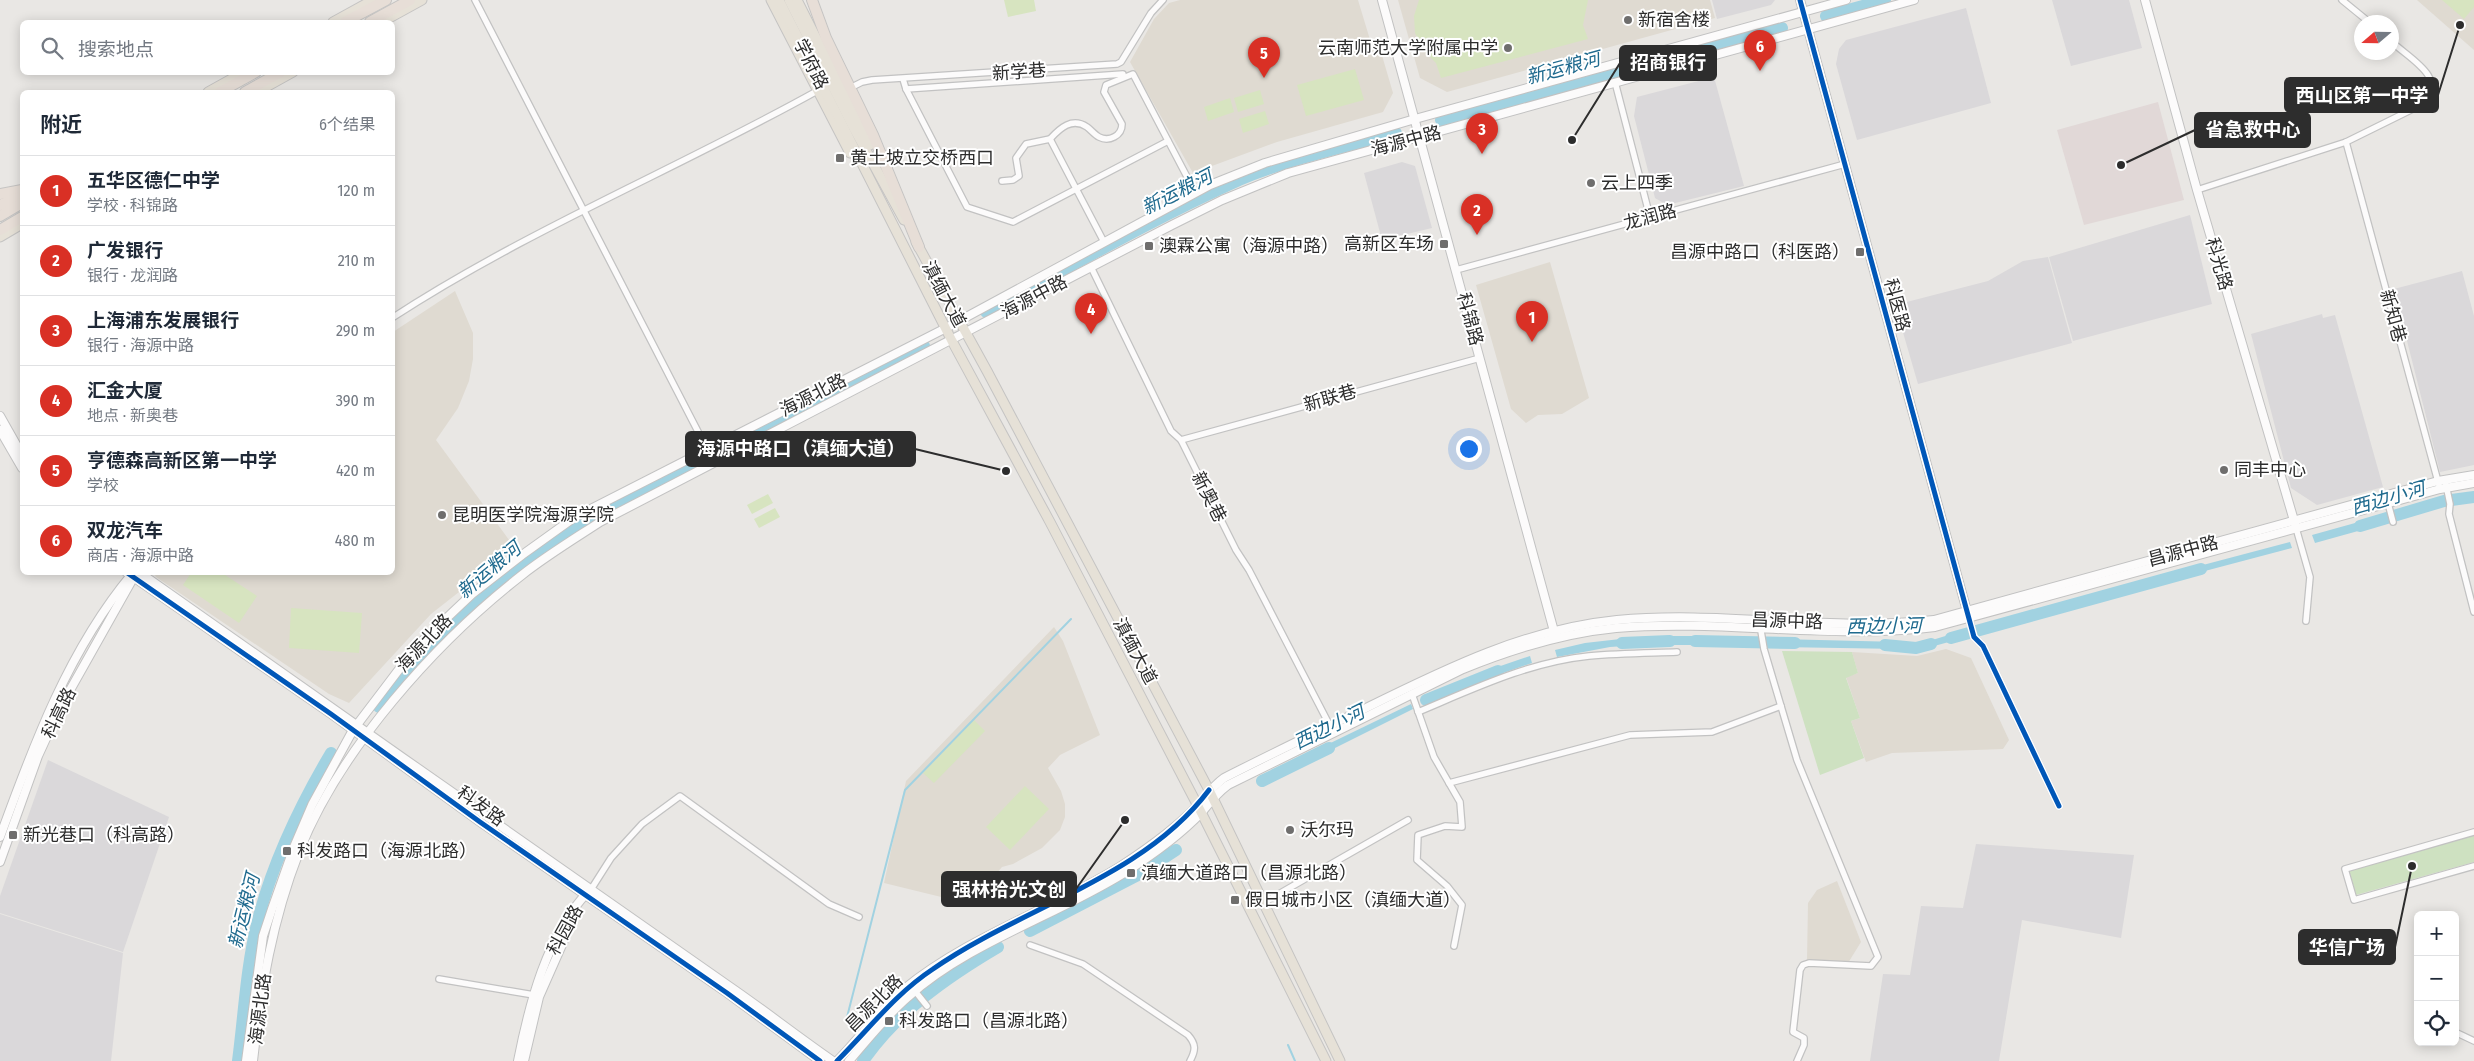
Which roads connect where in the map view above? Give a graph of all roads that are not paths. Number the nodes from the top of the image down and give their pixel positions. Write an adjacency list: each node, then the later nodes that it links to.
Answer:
1 (373, 0): 20 (main road)
2 (386, 0): 21 (highway)
3 (410, 0): 22 (highway)
4 (422, 0): 23 (main road)
5 (475, 0): 60 (street)
6 (771, 0): 40 (main road, 滇缅大道)
7 (779, 0): 42 (main road, 学府路)
8 (789, 0): 42 (main road, 学府路)
9 (797, 0): 34 (main road)
10 (812, 0): 34 (highway)
11 (1164, 0): 26 (street)
12 (1382, 0): 41 (main road, 科锦路)
13 (1800, 0): 18 (main road, 科医路)
14 (1846, 0): 18 (main road, 海源中路)
15 (1914, 0): 24 (main road, 海源中路)
16 (2145, 0): 51 (main road, 科光路)
17 (2342, 0): 19 (street)
18 (1803, 12): 24 (main road, 科医路); 41 (main road, 海源中路)
19 (2360, 15)
20 (337, 20)
21 (349, 20)
22 (374, 20)
23 (386, 20)
24 (1807, 28): 33 (main road, 海源中路); 47 (main road, 科医路)
25 (2399, 48): 46 (street)
26 (1117, 64): 31 (street); 32 (street, 新学巷)
27 (239, 75): 36 (main road)
28 (251, 75): 37 (highway)
29 (276, 75): 38 (highway)
30 (288, 75): 39 (main road)
31 (1124, 76): 35 (street); 44 (street); 45 (street)
32 (903, 79): 34 (street, 新学巷); 35 (street)
33 (1615, 82): 43 (main road, 海源中路); 62 (street)
34 (847, 89): 68 (highway)
35 (906, 89): 49 (street)
36 (212, 90)
37 (224, 90)
38 (249, 90)
39 (262, 90)
40 (817, 91): 60 (street); 69 (main road, 滇缅大道)
41 (1415, 119): 43 (main road, 科锦路); 52 (main road, 海源中路)
42 (847, 125): 68 (main road, 滇缅大道); 69 (main road, 滇缅大道)
43 (1420, 137): 70 (main road, 海源中路); 71 (main road, 科锦路)
44 (1050, 139): 48 (street); 49 (street)
45 (1168, 141): 49 (street); 52 (street)
46 (2346, 142): 51 (street); 86 (street, 新知巷)
47 (1845, 164): 62 (street, 龙润路); 94 (main road, 科医路)
48 (1002, 181)
49 (1076, 189): 67 (street)
50 (20, 190): 53 (highway)
51 (2197, 190): 89 (main road, 科光路)
52 (1195, 192): 67 (main road, 海源中路)
53 (0, 194)
54 (20, 197): 56 (highway)
55 (20, 197): 58 (main road)
56 (0, 204)
57 (20, 205): 61 (highway)
58 (0, 209)
59 (20, 211): 61 (highway)
60 (584, 211): 72 (street); 81 (street)
61 (0, 217)
62 (1650, 217): 71 (street, 龙润路)
63 (20, 218): 65 (highway)
64 (20, 225): 66 (main road)
65 (0, 230)
66 (0, 237)
67 (1104, 242): 73 (main road, 海源中路)
68 (918, 247): 73 (main road, 滇缅大道)
69 (908, 253): 74 (main road, 滇缅大道)
70 (1091, 267): 75 (main road, 海源中路); 80 (street, 新奥巷)
71 (1456, 270): 77 (main road, 科锦路)
72 (395, 316)
73 (958, 321): 74 (main road, 海源中路); 75 (main road, 滇缅大道)
74 (946, 328): 76 (main road, 滇缅大道); 81 (main road, 海源北路)
75 (965, 333): 76 (main road, 海源中路); 107 (main road, 滇缅大道)
76 (952, 341): 105 (main road, 海源北路); 109 (main road, 滇缅大道)
77 (1480, 358): 80 (street, 新联巷); 97 (main road, 科锦路)
78 (0, 416): 82 (main road)
79 (0, 430): 83 (main road)
80 (1181, 440): 103 (street, 新奥巷)
81 (707, 449): 104 (main road, 海源北路)
82 (20, 451)
83 (20, 465)
84 (2474, 475): 86 (main road, 昌源中路)
85 (2474, 483): 86 (main road, 昌源中路)
86 (2443, 484): 87 (main road, 昌源中路); 89 (main road, 昌源中路); 93 (street, 新知巷)
87 (2389, 505): 88 (street); 89 (main road, 昌源中路)
88 (2394, 522)
89 (2295, 524): 94 (main road, 昌源中路); 95 (street)
90 (133, 575): 112 (main road, 科高路)
91 (133, 575): 113 (main road, 科高路)
92 (135, 575): 104 (main road, 科发路)
93 (2474, 612)
94 (1967, 614): 96 (main road, 昌源中路); 108 (street)
95 (2306, 621)
96 (1760, 625): 97 (main road, 昌源中路); 98 (main road, 昌源中路); 101 (street)
97 (1554, 630): 98 (main road, 科锦路); 103 (main road, 昌源中路)
98 (1556, 639): 100 (main road, 昌源中路)
99 (1677, 652): 102 (street)
100 (1412, 694): 102 (street); 107 (main road, 昌源中路)
101 (1781, 706): 106 (street); 137 (street)
102 (1418, 712): 106 (street)
103 (1330, 726): 107 (main road, 昌源中路)
104 (355, 727): 105 (main road, 科发路); 126 (main road, 海源北路)
105 (365, 734): 115 (main road, 科发路); 127 (main road, 海源北路)
106 (1449, 783): 119 (street)
107 (1211, 794): 109 (main road, 昌源北路); 116 (main road, 滇缅大道)
108 (2059, 806)
109 (1199, 809): 121 (main road, 昌源北路); 132 (main road, 昌源北路); 135 (main road, 滇缅大道)
110 (1408, 820): 116 (street)
111 (2474, 832): 114 (street)
112 (0, 837)
113 (0, 862)
114 (2474, 866)
115 (588, 895): 117 (street); 122 (main road, 科园路); 129 (main road, 科园路); 130 (main road, 科发路); 131 (main road, 科发路)
116 (1263, 903): 136 (main road, 滇缅大道)
117 (859, 917)
118 (1030, 945): 134 (street)
119 (1454, 946)
120 (439, 979): 122 (street)
121 (916, 993): 123 (street); 133 (main road, 昌源北路)
122 (534, 995): 128 (main road, 科园路)
123 (926, 1005)
124 (2459, 1034): 125 (street)
125 (2474, 1041)
126 (246, 1061)
127 (253, 1061)
128 (518, 1061)
129 (524, 1061)
130 (820, 1061)
131 (833, 1061)
132 (837, 1061)
133 (849, 1061)
134 (1190, 1061)
135 (1326, 1061)
136 (1340, 1061)
137 (1797, 1061)

